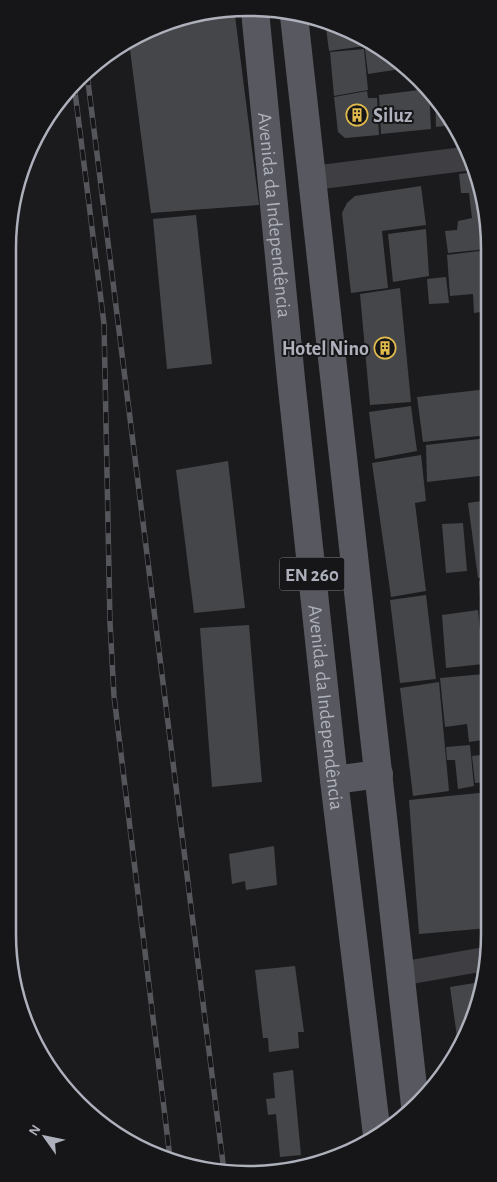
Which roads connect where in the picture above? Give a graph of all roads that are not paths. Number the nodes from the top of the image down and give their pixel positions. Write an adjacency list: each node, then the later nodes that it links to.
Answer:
1 (255, 16): 6 (main road, Avenida da Independência / EN 260)
2 (295, 21): 4 (main road, Avenida da Independência / EN 260)
3 (463, 159): 4 (street)
4 (313, 178): 5 (main road, Avenida da Independência / EN 260)
5 (334, 371): 6 (main road); 7 (main road, Avenida da Independência / EN 260)
6 (291, 378): 8 (main road, Avenida da Independência / EN 260)
7 (379, 774): 8 (main road); 10 (main road, Avenida da Independência / EN 260)
8 (334, 780): 12 (main road, Avenida da Independência / EN 260)
9 (479, 960): 10 (street)
10 (400, 974): 11 (main road, Avenida da Independência / EN 260)
11 (414, 1097)
12 (376, 1128)

